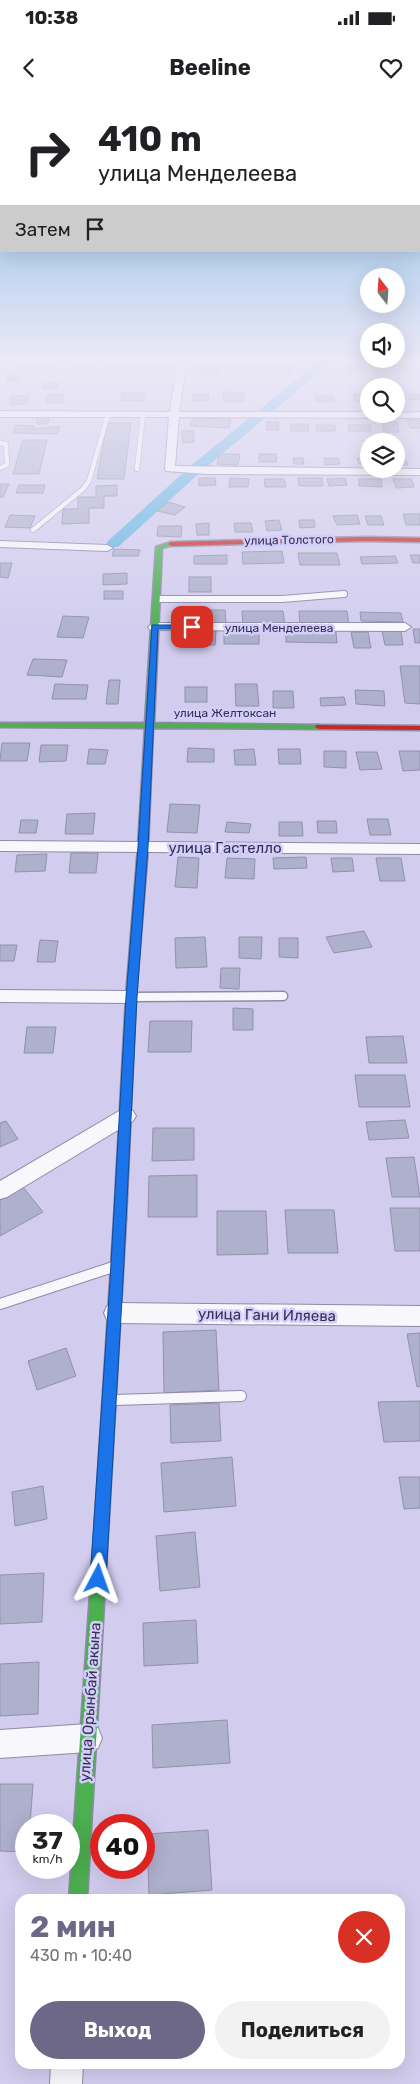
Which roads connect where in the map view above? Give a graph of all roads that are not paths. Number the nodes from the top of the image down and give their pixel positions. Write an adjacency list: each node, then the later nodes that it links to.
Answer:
1 (6, 453): 5 (lane)
2 (97, 453): 8 (lane)
3 (139, 453): 6 (lane)
4 (170, 453): 7 (street)
5 (0, 468)
6 (137, 469)
7 (420, 472)
8 (33, 530)
9 (420, 540): 11 (street, улица Толстого)
10 (0, 544): 12 (street)
11 (159, 547): 14 (street, улица Орынбай акына)
12 (106, 548)
13 (344, 594): 14 (lane)
14 (156, 598): 15 (street, улица Орынбай акына)
15 (154, 627): 16 (street, улица Менделеева); 18 (street, улица Орынбай акына)
16 (405, 627)
17 (0, 725): 18 (street, улица Желтоксан)
18 (149, 726): 19 (street, улица Желтоксан); 21 (street, улица Орынбай акына)
19 (420, 728)
20 (0, 846): 21 (street, улица Гастелло)
21 (143, 847): 22 (street, улица Гастелло); 25 (street, улица Орынбай акына)
22 (420, 850)
23 (0, 996): 25 (street)
24 (284, 996): 25 (lane)
25 (131, 997): 26 (street, улица Орынбай акына)
26 (126, 1116): 27 (street); 28 (street, улица Орынбай акына)
27 (0, 1191)
28 (118, 1265): 29 (lane); 30 (street, улица Орынбай акына)
29 (0, 1304)
30 (115, 1313): 31 (street, улица Гани Иляева); 33 (street, улица Орынбай акына)
31 (420, 1316)
32 (241, 1396): 33 (lane)
33 (109, 1401): 34 (street, улица Орынбай акына)
34 (88, 1738): 35 (street); 36 (street, улица Орынбай акына)
35 (0, 1744)
36 (78, 1894)
37 (67, 2069): 38 (street)
38 (66, 2084)

